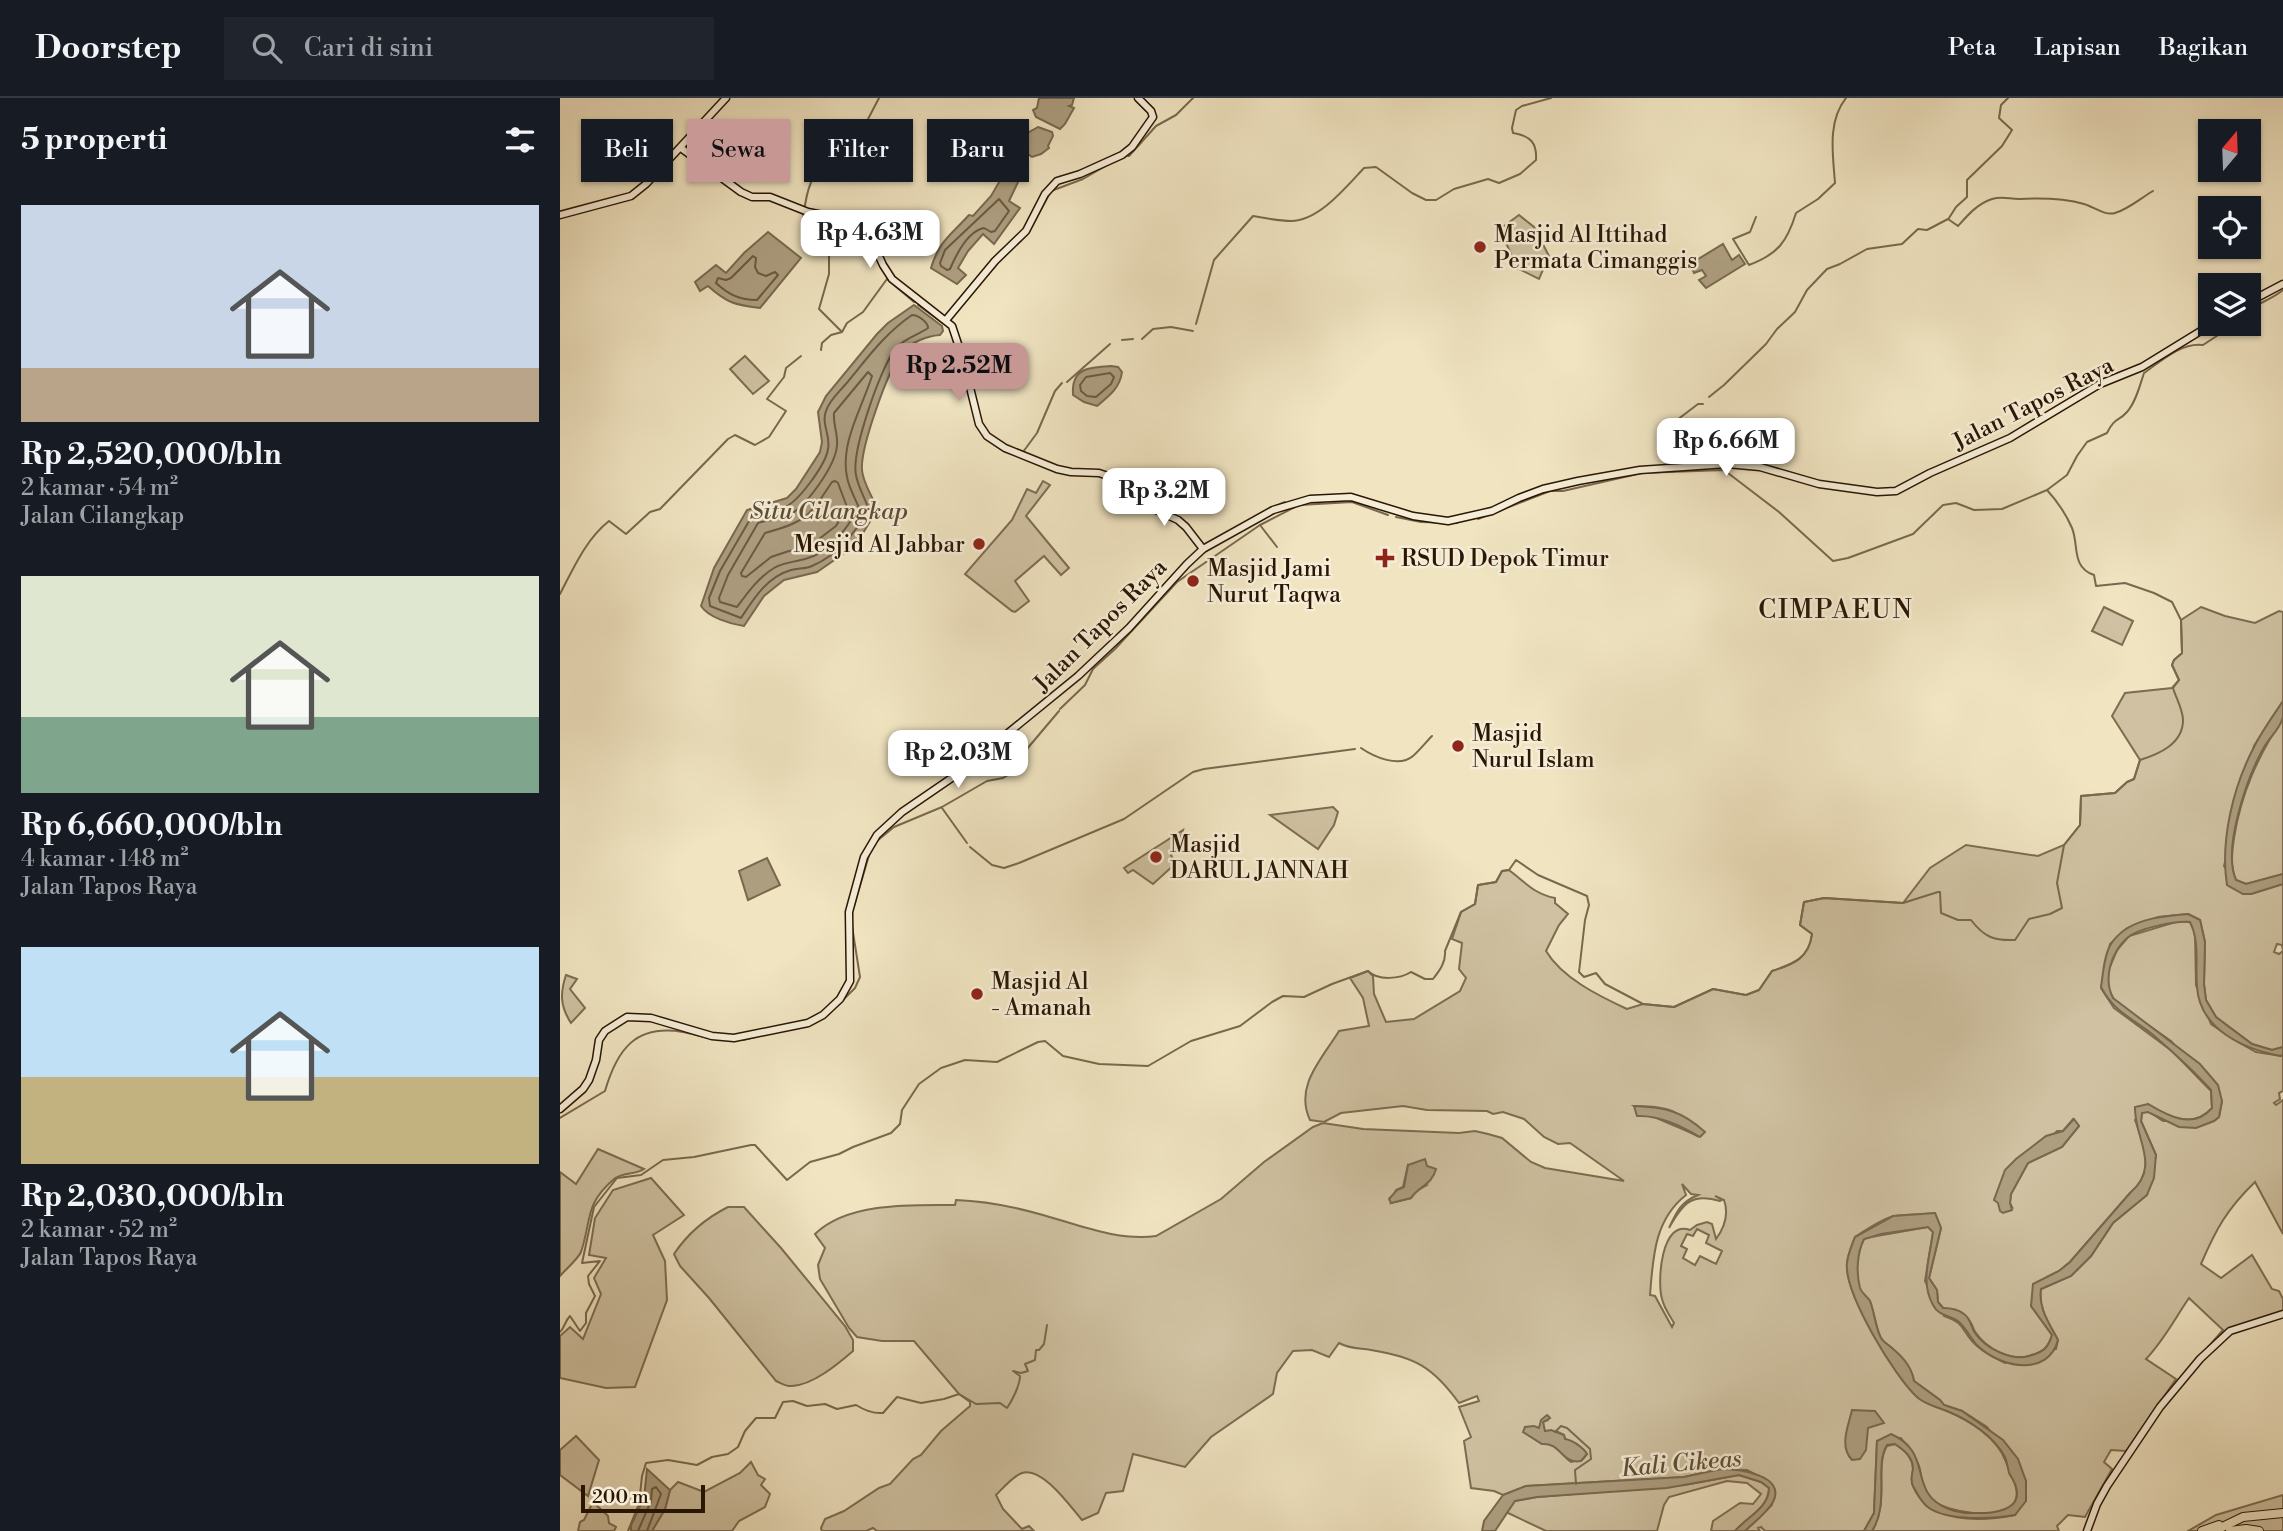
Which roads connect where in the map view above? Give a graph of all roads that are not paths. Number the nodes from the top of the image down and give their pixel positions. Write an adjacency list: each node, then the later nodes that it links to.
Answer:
1 (726, 98): 3 (main road)
2 (1138, 98): 7 (main road)
3 (681, 148): 4 (main road); 7 (main road)
4 (560, 215)
5 (2283, 284): 6 (main road)
6 (2261, 296)
7 (948, 322): 9 (main road)
8 (2198, 333): 9 (main road, Jalan Tapos Raya)
9 (1203, 549): 10 (main road, Jalan Tapos Raya)
10 (560, 1109)
11 (2283, 1314): 14 (main road)
12 (2283, 1513): 13 (highway)
13 (2230, 1527): 15 (highway); 16 (highway); 17 (highway)
14 (2087, 1531)
15 (2202, 1531)
16 (2214, 1531)
17 (2259, 1531)

